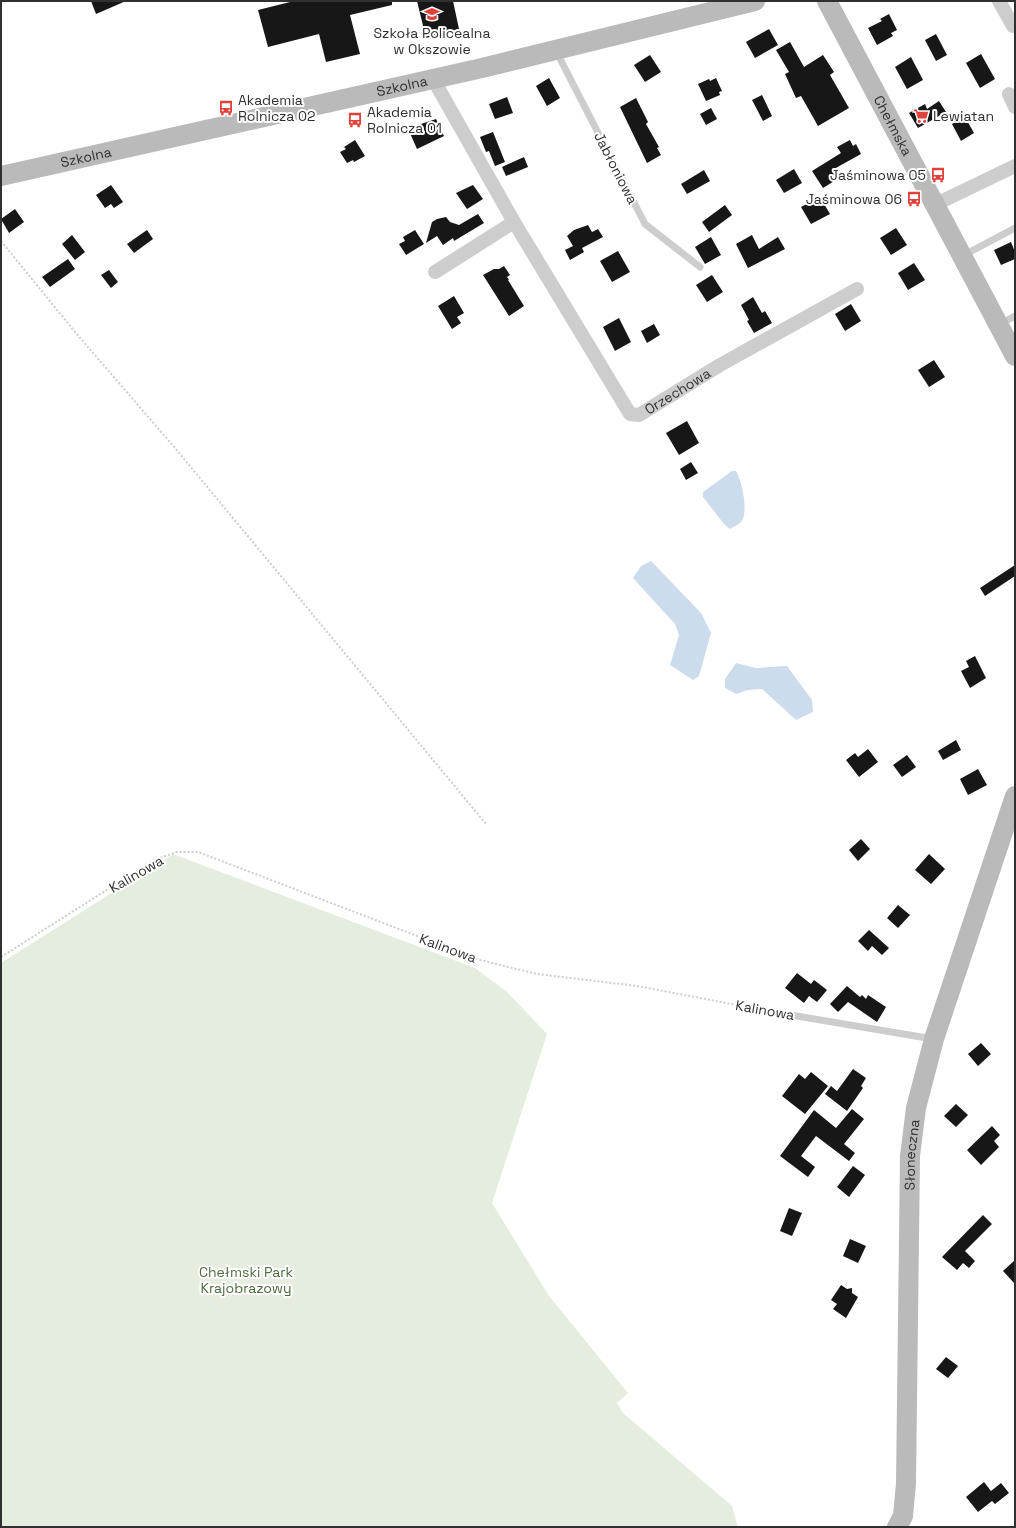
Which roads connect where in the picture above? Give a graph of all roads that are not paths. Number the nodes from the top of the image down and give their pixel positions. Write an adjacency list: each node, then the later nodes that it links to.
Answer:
1 (755, 1): 5 (main road, Szkolna)
2 (827, 1): 11 (main road, Chełmska)
3 (999, 1): 4 (street)
4 (1013, 26)
5 (555, 49): 6 (main road, Szkolna); 15 (lane, Jabłoniowa)
6 (433, 79): 10 (main road, Szkolna); 12 (street, Orzechowa)
7 (1009, 94): 8 (street)
8 (1015, 107)
9 (1015, 166): 11 (street)
10 (1, 176)
11 (934, 205): 14 (main road, Chełmska)
12 (514, 222): 16 (street); 17 (street, Orzechowa)
13 (1015, 228): 14 (lane)
14 (962, 256): 18 (main road, Chełmska)
15 (700, 267)
16 (435, 272)
17 (857, 289)
18 (1007, 320): 19 (main road, Chełmska)
19 (1015, 356)
20 (1015, 796): 22 (main road, Słoneczna)
21 (773, 1012): 22 (lane, Kalinowa)
22 (934, 1039): 23 (main road, Słoneczna)
23 (897, 1527)

